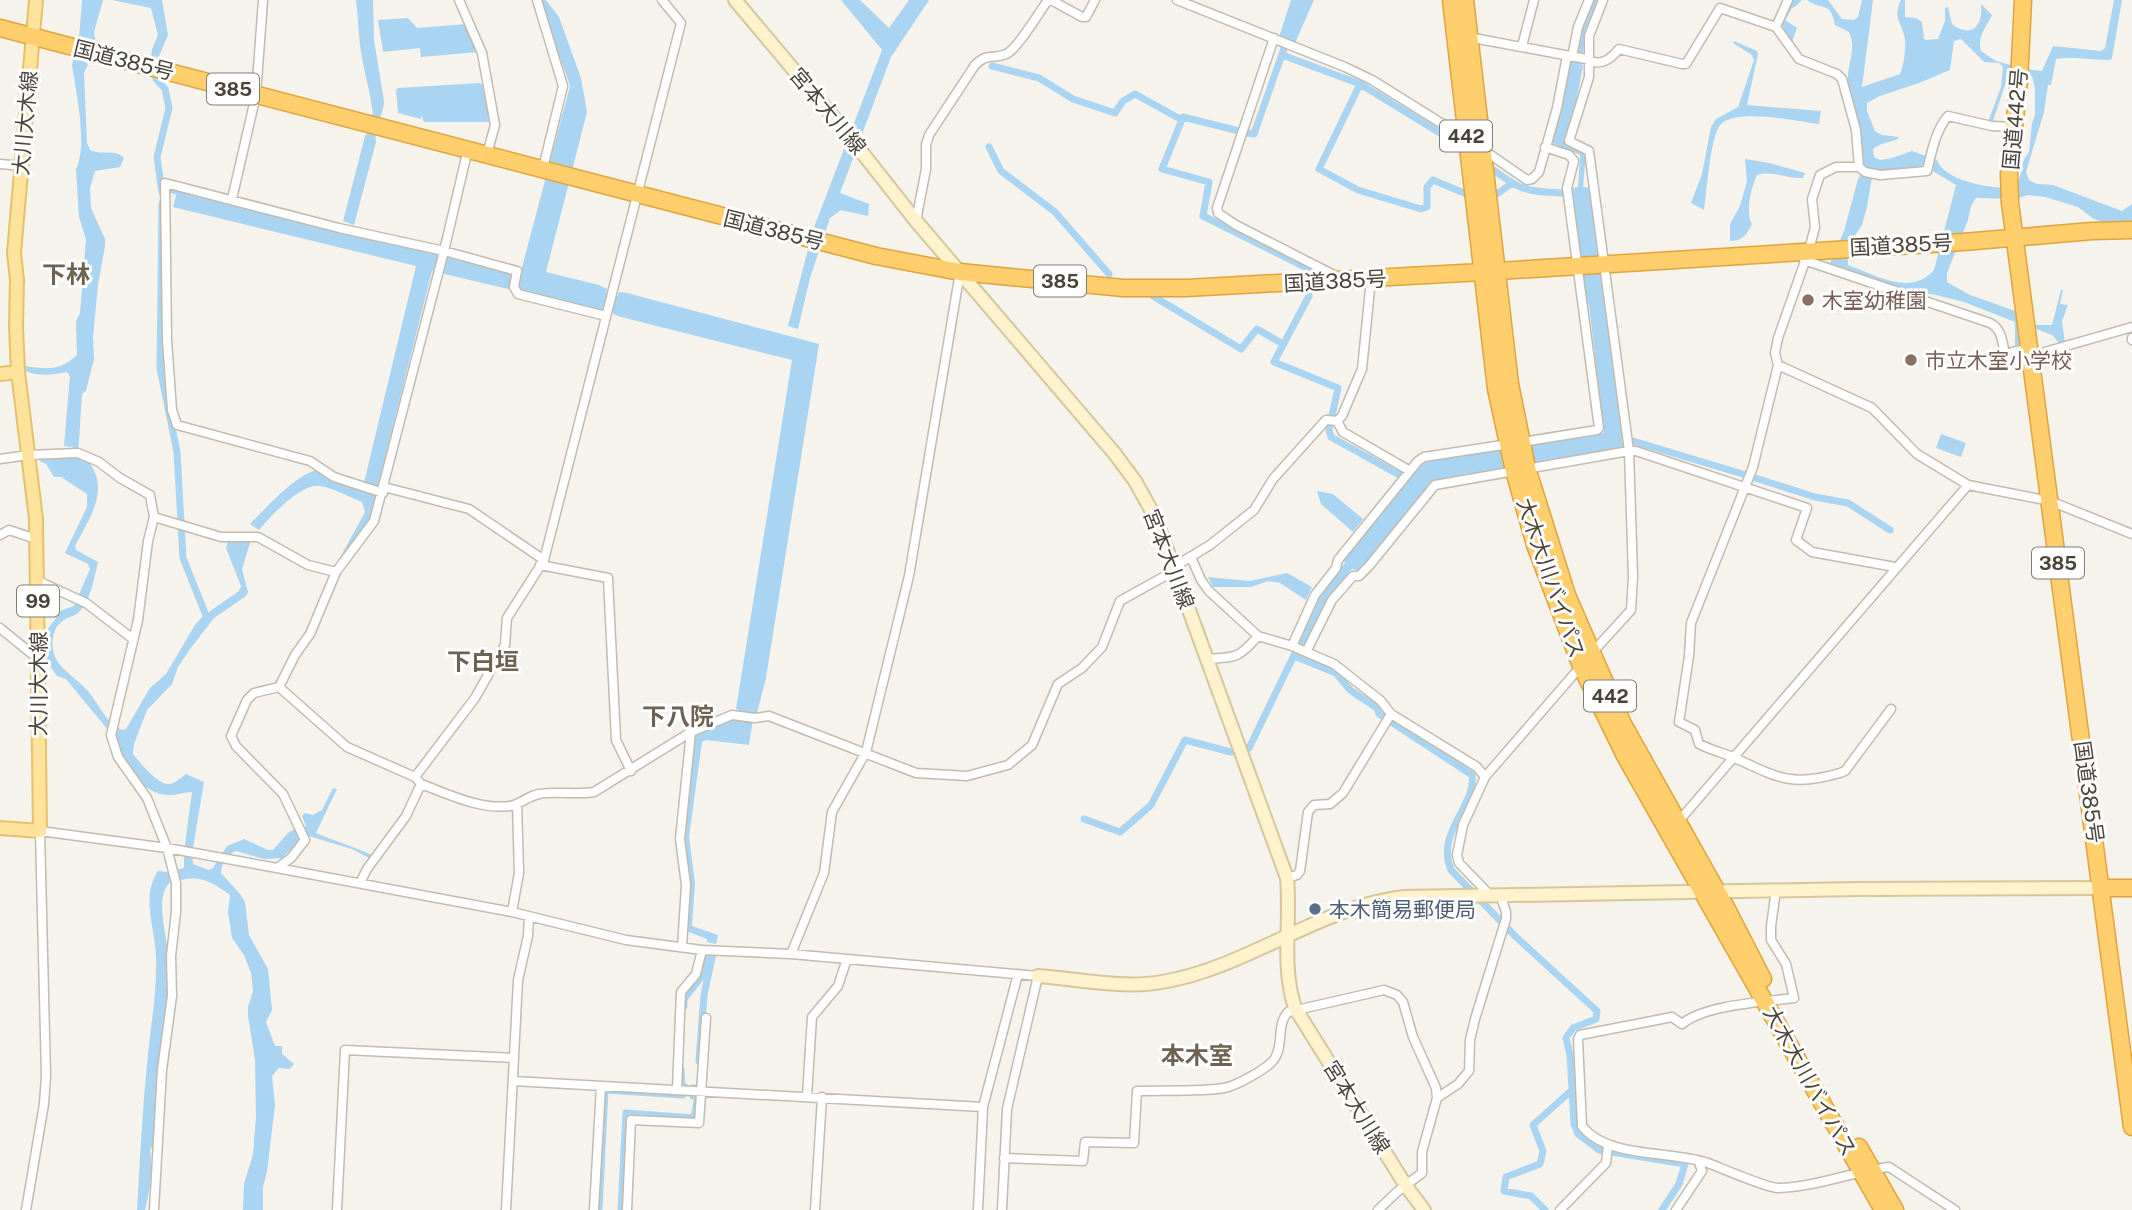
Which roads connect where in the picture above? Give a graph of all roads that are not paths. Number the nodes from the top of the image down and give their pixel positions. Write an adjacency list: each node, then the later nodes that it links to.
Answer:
1 (36, 0): 19 (main road, 大川大木線 / 99)
2 (263, 0): 25 (street)
3 (459, 0): 31 (street)
4 (537, 0): 35 (street)
5 (662, 0): 36 (street)
6 (736, 0): 38 (main road, 宮本大川線)
7 (1049, 0): 8 (street); 38 (street)
8 (1095, 0)
9 (1177, 0): 21 (street)
10 (1451, 0): 20 (highway, 大木大川バイパス / 442)
11 (1465, 0): 20 (highway, 大木大川バイパス / 442)
12 (1534, 0): 22 (street)
13 (1589, 0): 23 (street)
14 (1603, 0): 24 (street)
15 (1788, 0): 17 (street)
16 (2023, 0): 26 (highway, 国道442号)
17 (1776, 27): 24 (street); 34 (street)
18 (0, 28): 19 (highway, 国道385号 / 385)
19 (32, 37): 25 (highway, 国道385号 / 385); 33 (main road, 大川大木線 / 99)
20 (1462, 37): 22 (street); 27 (highway, 大木大川バイパス / 442); 30 (highway, 大木大川バイパス / 442)
21 (1276, 39): 27 (street); 48 (street)
22 (1522, 46): 23 (street)
23 (1569, 56): 24 (street); 28 (street)
24 (1590, 62): 43 (street)
25 (256, 95): 29 (highway, 国道385号 / 385); 37 (street)
26 (2013, 127): 34 (street); 40 (highway, 国道442号)
27 (1466, 139): 30 (street); 46 (highway, 大木大川バイパス / 442)
28 (1545, 148): 30 (street); 44 (street)
29 (468, 149): 31 (highway, 国道385号 / 385); 41 (street)
30 (1482, 149): 46 (highway, 大木大川バイパス / 442)
31 (487, 154): 35 (highway, 国道385号 / 385)
32 (0, 164): 33 (street)
33 (22, 166): 53 (main road, 大川大木線 / 99)
34 (1858, 167): 42 (street)
35 (543, 169): 36 (highway, 国道385号 / 385)
36 (637, 195): 45 (highway, 国道385号 / 385); 49 (street)
37 (232, 200): 41 (street); 64 (street)
38 (916, 221): 45 (main road, 宮本大川線)
39 (2132, 230): 40 (highway, 385)
40 (2014, 238): 42 (highway, 国道385号 / 385); 51 (highway, 国道385号 / 385)
41 (444, 251): 49 (street); 64 (street)
42 (1807, 255): 43 (highway, 国道385号 / 385); 51 (street); 52 (street)
43 (1602, 264): 44 (highway, 国道385号 / 385); 57 (street)
44 (1577, 265): 46 (highway, 国道385号 / 385); 56 (street)
45 (960, 272): 48 (highway, 国道385号 / 385); 73 (main road, 宮本大川線); 87 (street)
46 (1489, 272): 47 (highway, 国道385号 / 385); 56 (highway, 大木大川バイパス / 442)
47 (1371, 279): 48 (highway, 国道385号 / 385); 55 (street)
48 (1326, 281)
49 (606, 314): 71 (street)
50 (2132, 327): 51 (street)
51 (2031, 356): 65 (highway, 国道385号 / 385)
52 (1778, 365): 62 (street); 63 (street)
53 (18, 372): 54 (main road); 58 (main road, 大川大木線 / 99)
54 (0, 374)
55 (1332, 420): 61 (street); 70 (street)
56 (1515, 444): 60 (highway, 大木大川バイパス / 442); 61 (street)
57 (1629, 452): 60 (street); 63 (street); 82 (street)
58 (28, 455): 59 (street); 66 (street); 69 (main road, 大川大木線 / 99)
59 (0, 459)
60 (1521, 468): 79 (street); 82 (highway, 大木大川バイパス / 442)
61 (1410, 471): 79 (street)
62 (1968, 485): 65 (street); 72 (street)
63 (1746, 487): 72 (street); 88 (street)
64 (384, 490): 71 (street); 74 (street)
65 (2050, 501): 67 (street); 100 (highway, 国道385号 / 385)
66 (154, 517): 74 (street); 78 (street)
67 (2132, 534)
68 (0, 536): 69 (street)
69 (36, 539): 75 (main road, 大川大木線 / 99)
70 (1191, 557): 73 (street); 77 (street)
71 (542, 563): 89 (street); 91 (street)
72 (1895, 567): 88 (street)
73 (1173, 570): 81 (main road, 宮本大川線); 87 (street)
74 (337, 572): 83 (street)
75 (38, 581): 78 (street); 80 (main road, 大川大木線 / 99)
76 (0, 628): 80 (street)
77 (1258, 636): 79 (street); 81 (street)
78 (133, 639): 96 (street)
79 (1299, 649): 85 (street)
80 (38, 659): 95 (main road, 大川大木線 / 99)
81 (1207, 659): 98 (main road, 宮本大川線)
82 (1586, 660): 90 (street); 93 (highway, 大木大川バイパス / 442); 103 (highway, 大木大川バイパス / 442)
83 (279, 687): 91 (street); 97 (street)
84 (1891, 709): 88 (street)
85 (1388, 718): 90 (street); 98 (street)
86 (691, 732): 87 (street); 89 (street); 108 (street)
87 (866, 752): 110 (street)
88 (1733, 757): 93 (street)
89 (631, 771): 92 (street)
90 (1485, 777): 104 (street)
91 (418, 780): 92 (street); 99 (street)
92 (517, 804): 105 (street)
93 (1678, 822): 103 (highway, 大木大川バイパス / 442)
94 (0, 828): 95 (main road)
95 (40, 831): 96 (street); 132 (street)
96 (167, 848): 97 (street); 133 (street)
97 (277, 868): 99 (street)
98 (1287, 878): 107 (main road, 宮本大川線)
99 (360, 883): 105 (street)
100 (2102, 888): 101 (highway); 102 (main road); 126 (highway)
101 (2132, 888)
102 (1763, 890): 103 (main road); 114 (street)
103 (1708, 891): 104 (main road); 114 (highway, 大木大川バイパス / 442)
104 (1491, 894): 107 (main road); 124 (street)
105 (512, 912): 106 (street)
106 (528, 917): 108 (street); 117 (street)
107 (1287, 934): 113 (main road); 115 (main road, 宮本大川線)
108 (682, 947): 109 (street)
109 (702, 950): 110 (street); 120 (street)
110 (792, 954): 111 (street)
111 (847, 960): 112 (street); 122 (street)
112 (1018, 974): 113 (street); 125 (street)
113 (1038, 976): 128 (street)
114 (1770, 1002): 127 (street); 130 (highway, 大木大川バイパス / 442)
115 (1296, 1009): 124 (street); 128 (street); 131 (main road, 宮本大川線)
116 (706, 1018): 121 (street)
117 (513, 1058): 118 (street); 134 (street)
118 (513, 1081): 119 (street); 135 (street)
119 (601, 1086): 120 (street); 136 (street)
120 (679, 1089): 121 (street)
121 (699, 1092): 122 (street); 137 (street)
122 (807, 1096): 123 (street)
123 (822, 1097): 125 (street); 138 (street)
124 (1437, 1098): 131 (street)
125 (983, 1107): 139 (street)
126 (2132, 1127)
127 (1607, 1150): 129 (street); 143 (street)
128 (1004, 1158): 140 (street)
129 (1698, 1160): 130 (street); 144 (street)
130 (1866, 1171): 145 (highway, 大木大川バイパス / 442); 146 (highway, 大木大川バイパス / 442); 147 (street)
131 (1406, 1186): 141 (street); 142 (main road, 宮本大川線)
132 (26, 1210)
133 (154, 1210)
134 (337, 1210)
135 (506, 1210)
136 (594, 1210)
137 (627, 1210)
138 (815, 1210)
139 (978, 1210)
140 (1002, 1210)
141 (1378, 1210)
142 (1424, 1210)
143 (1560, 1210)
144 (1676, 1210)
145 (1883, 1210)
146 (1895, 1210)
147 (1955, 1210)

